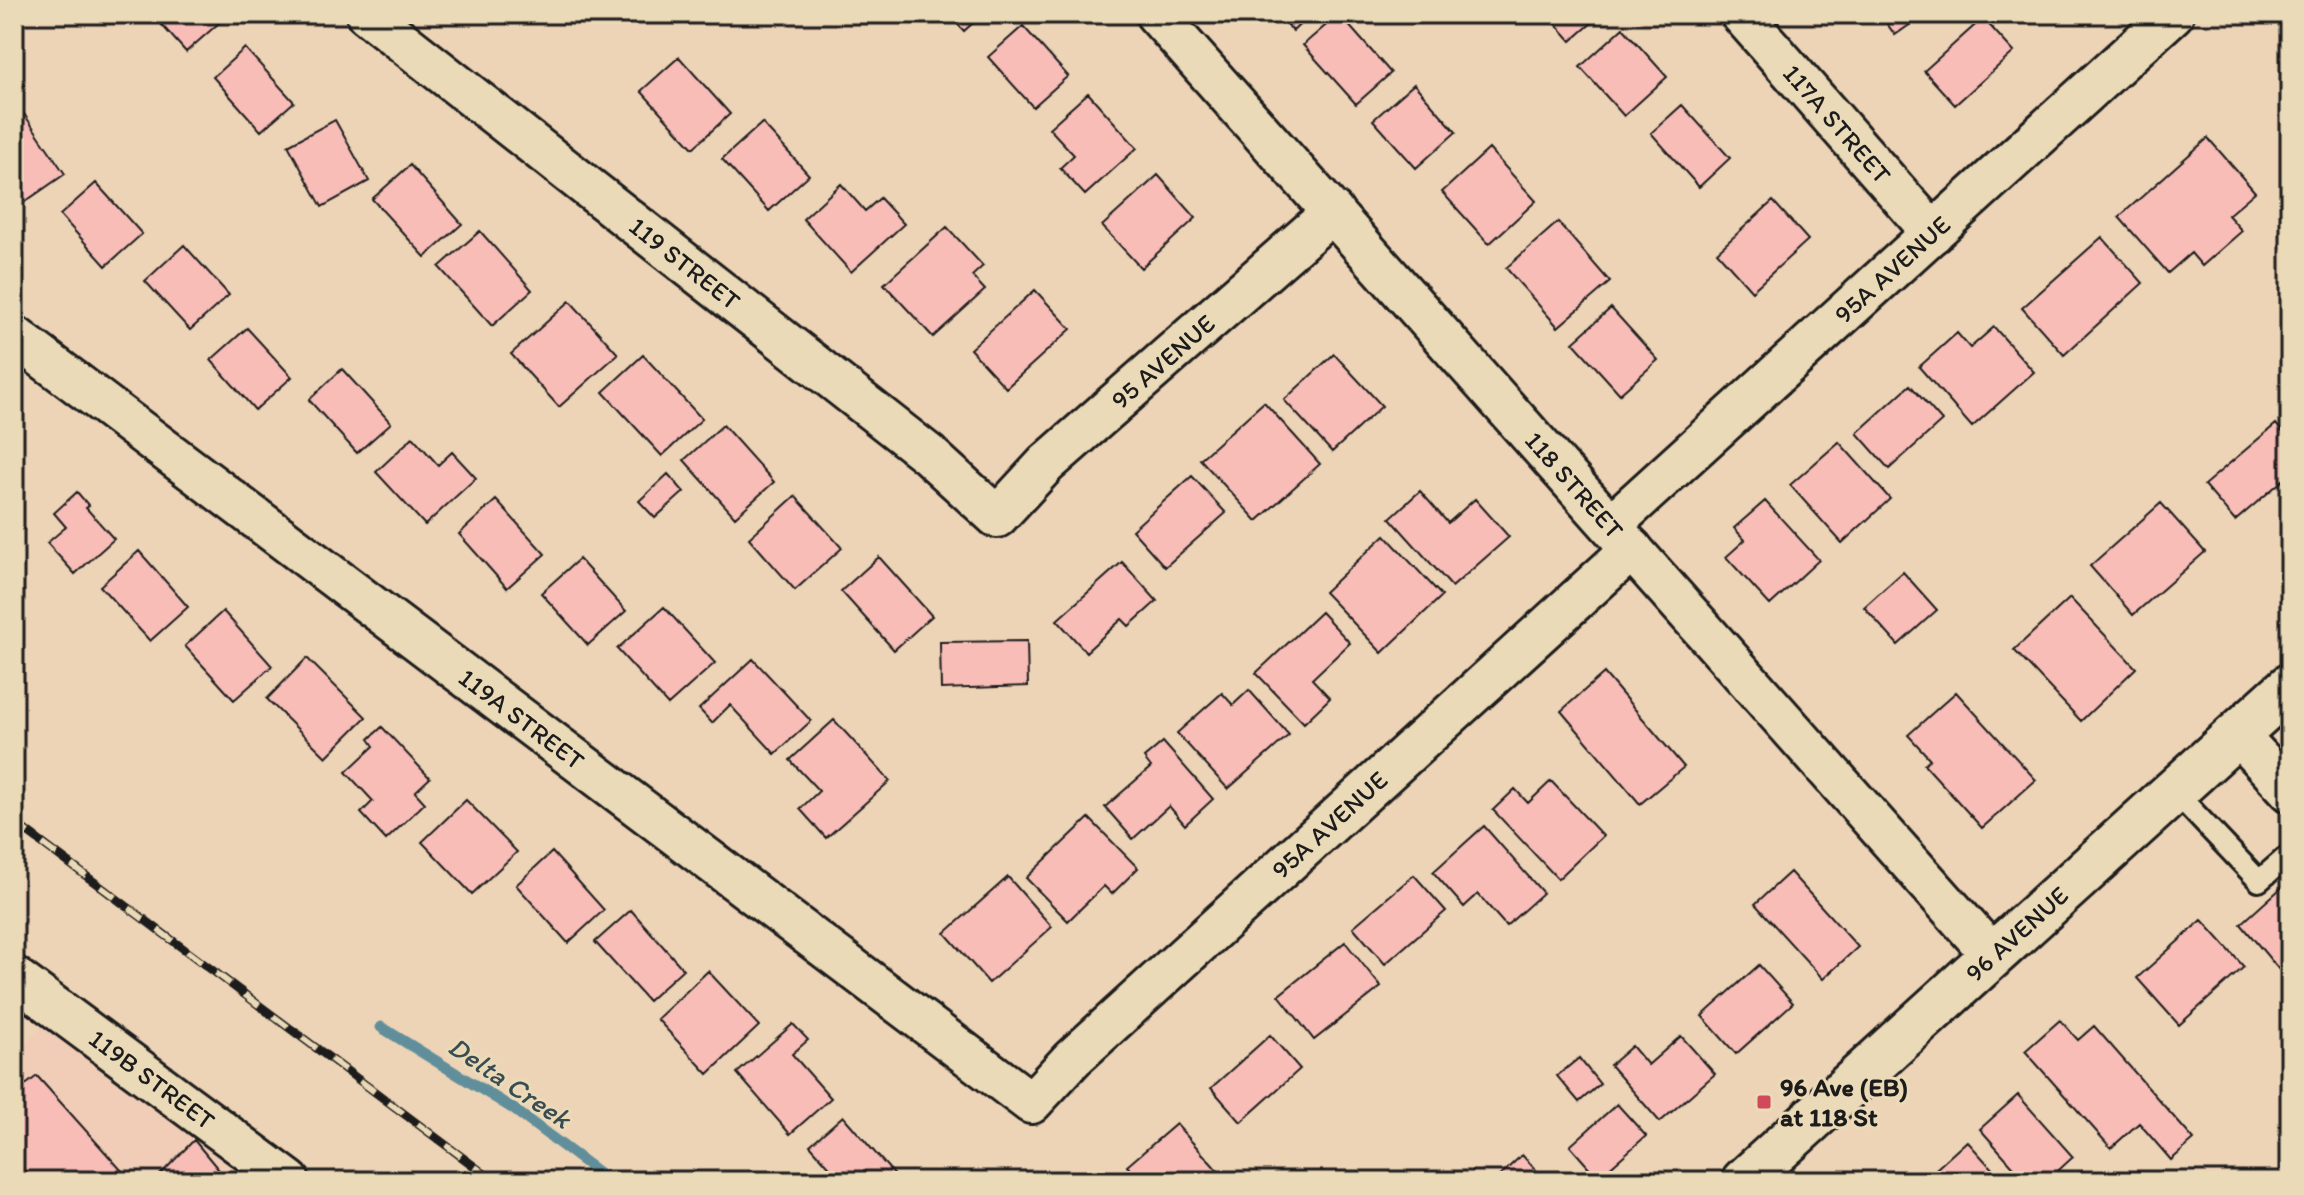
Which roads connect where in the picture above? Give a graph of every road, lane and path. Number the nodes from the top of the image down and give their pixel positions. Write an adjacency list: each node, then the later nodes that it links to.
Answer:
1 (367, 14): 8 (street, 119 STREET)
2 (1156, 14): 5 (street, 118 STREET)
3 (1741, 14): 6 (street, 117A STREET)
4 (2173, 14): 6 (street, 95A AVENUE)
5 (1333, 212): 8 (street, 95 AVENUE); 9 (street, 118 STREET)
6 (1933, 233): 9 (street, 95A AVENUE)
7 (14, 336): 17 (street, 119A STREET)
8 (997, 517)
9 (1622, 537): 15 (street, 118 STREET); 17 (street, 95A AVENUE)
10 (2290, 686): 11 (street, 96 AVENUE)
11 (2237, 734): 12 (street, 96 AVENUE); 13 (street)
12 (2174, 791): 14 (lane); 15 (street, 96 AVENUE)
13 (2290, 791)
14 (2290, 854)
15 (1993, 956): 19 (street, 96 AVENUE)
16 (22, 995): 18 (street, 119B STREET)
17 (1031, 1103)
18 (289, 1181)
19 (1744, 1181)

